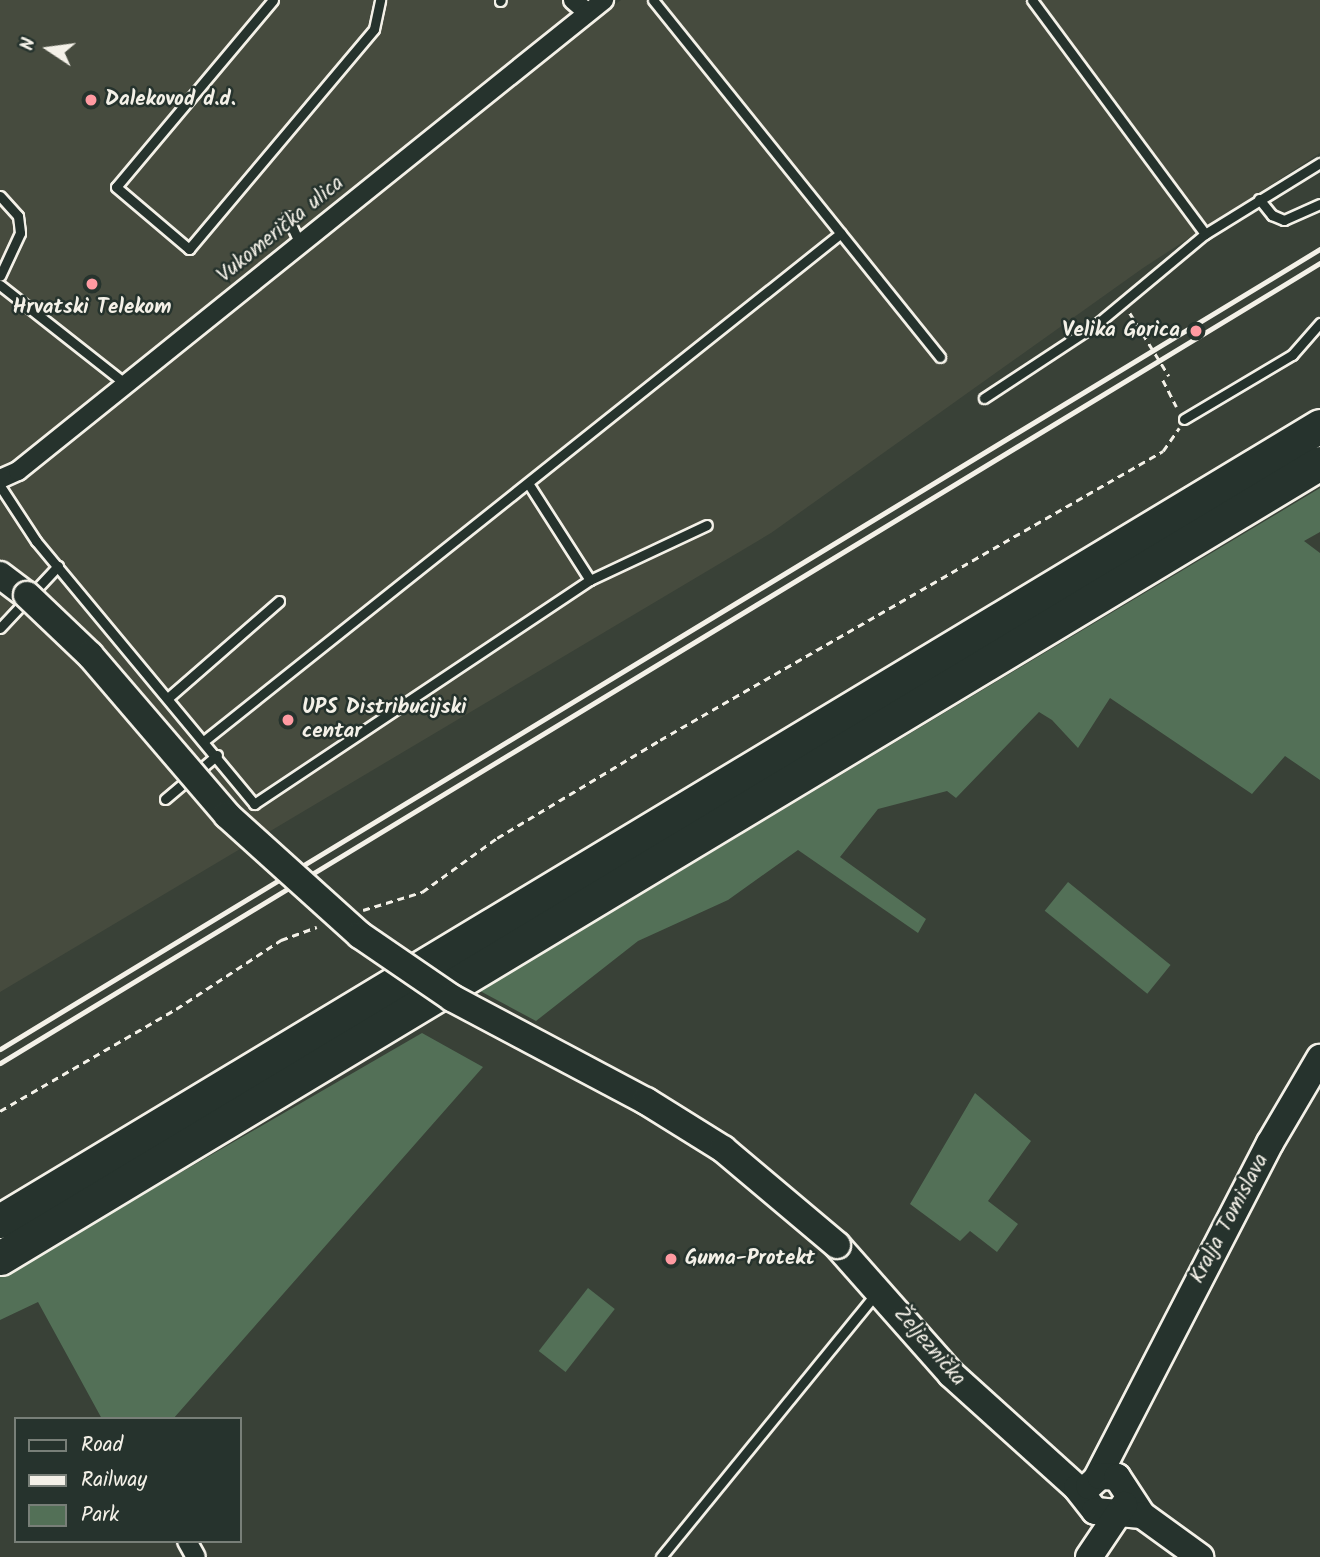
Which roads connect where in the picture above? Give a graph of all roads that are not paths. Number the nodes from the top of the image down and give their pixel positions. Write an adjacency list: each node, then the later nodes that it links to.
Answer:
1 (273, 0): 2 (lane)
2 (380, 0)
3 (573, 0): 7 (street)
4 (604, 0): 7 (street, Vukomerička ulica)
5 (653, 0): 13 (lane)
6 (1032, 0): 14 (lane)
7 (587, 12): 15 (street, Vukomerička ulica)
8 (1320, 163): 10 (lane)
9 (0, 195): 16 (lane)
10 (1259, 199): 11 (lane); 14 (lane)
11 (1320, 204)
12 (287, 216): 15 (lane)
13 (841, 233): 19 (lane); 26 (lane)
14 (1205, 234): 21 (lane)
15 (300, 244): 20 (street, Vukomerička ulica)
16 (0, 276)
17 (0, 285): 20 (lane)
18 (1320, 323): 22 (lane)
19 (940, 357)
20 (126, 384): 25 (street, Vukomerička ulica)
21 (984, 398)
22 (1184, 419)
23 (1320, 426): 39 (highway)
24 (1320, 463): 40 (highway)
25 (0, 479)
26 (528, 482): 31 (lane); 35 (lane)
27 (0, 486): 29 (lane)
28 (706, 525): 31 (lane)
29 (58, 566): 33 (lane); 34 (lane)
30 (0, 575): 41 (main road, Željeznička, bridge)
31 (590, 580): 36 (lane)
32 (279, 601): 34 (lane)
33 (0, 628)
34 (169, 698): 35 (lane)
35 (205, 740): 36 (lane)
36 (217, 755): 37 (lane)
37 (165, 799)
38 (1320, 1058): 42 (main road, Kralja Tomislava)
39 (0, 1221)
40 (0, 1258)
41 (879, 1289): 42 (main road, Željeznička); 43 (lane)
42 (1107, 1506): 44 (main road, Željeznička)
43 (661, 1557)
44 (1199, 1557)

